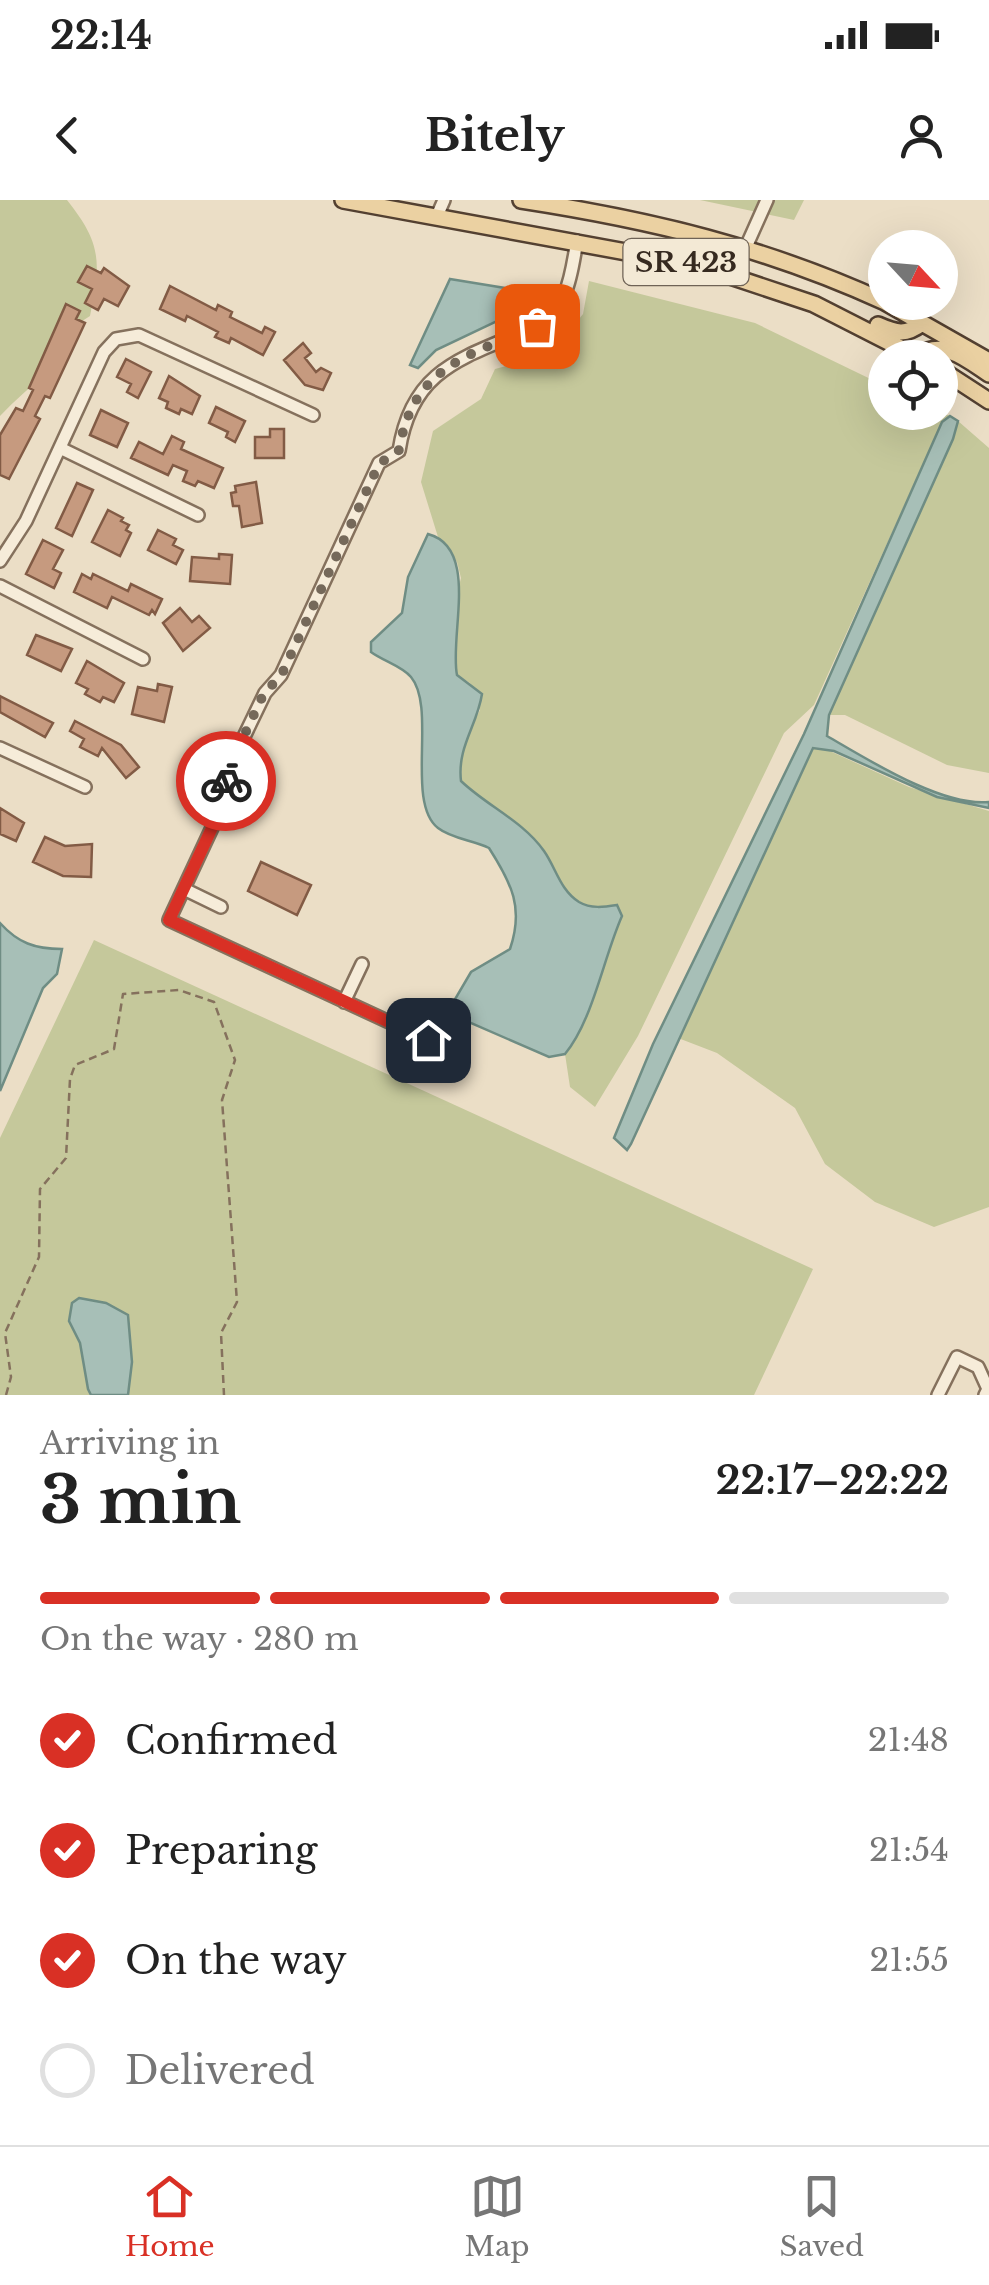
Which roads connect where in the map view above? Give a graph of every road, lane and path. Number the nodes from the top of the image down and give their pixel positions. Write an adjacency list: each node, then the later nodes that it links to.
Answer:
1 (344, 200): 5 (main road, SR 423)
2 (444, 200): 5 (street)
3 (520, 200): 7 (main road, SR 423)
4 (767, 200): 7 (street)
5 (437, 216): 6 (main road, SR 423)
6 (577, 240): 8 (main road, SR 423); 26 (street)
7 (746, 248): 9 (main road, SR 423)
8 (715, 270): 11 (main road); 12 (main road, SR 423)
9 (868, 294)
10 (915, 320): 11 (main road, SR 423)
11 (922, 324): 14 (main road, SR 423)
12 (885, 340)
13 (958, 355): 15 (main road)
14 (989, 361)
15 (989, 374)
16 (958, 381): 17 (main road)
17 (989, 401)
18 (312, 414): 19 (street)
19 (60, 448): 20 (street); 21 (street)
20 (198, 515)
21 (0, 561)
22 (0, 586): 23 (street)
23 (142, 659)
24 (0, 748): 25 (street)
25 (85, 787)
26 (184, 889): 27 (street); 29 (street)
27 (221, 907)
28 (362, 964): 29 (street)
29 (344, 1002): 30 (street)
30 (428, 1040)
31 (943, 1393): 34 (street)
32 (6, 1395): 33 (path)
33 (224, 1395)
34 (985, 1395)

